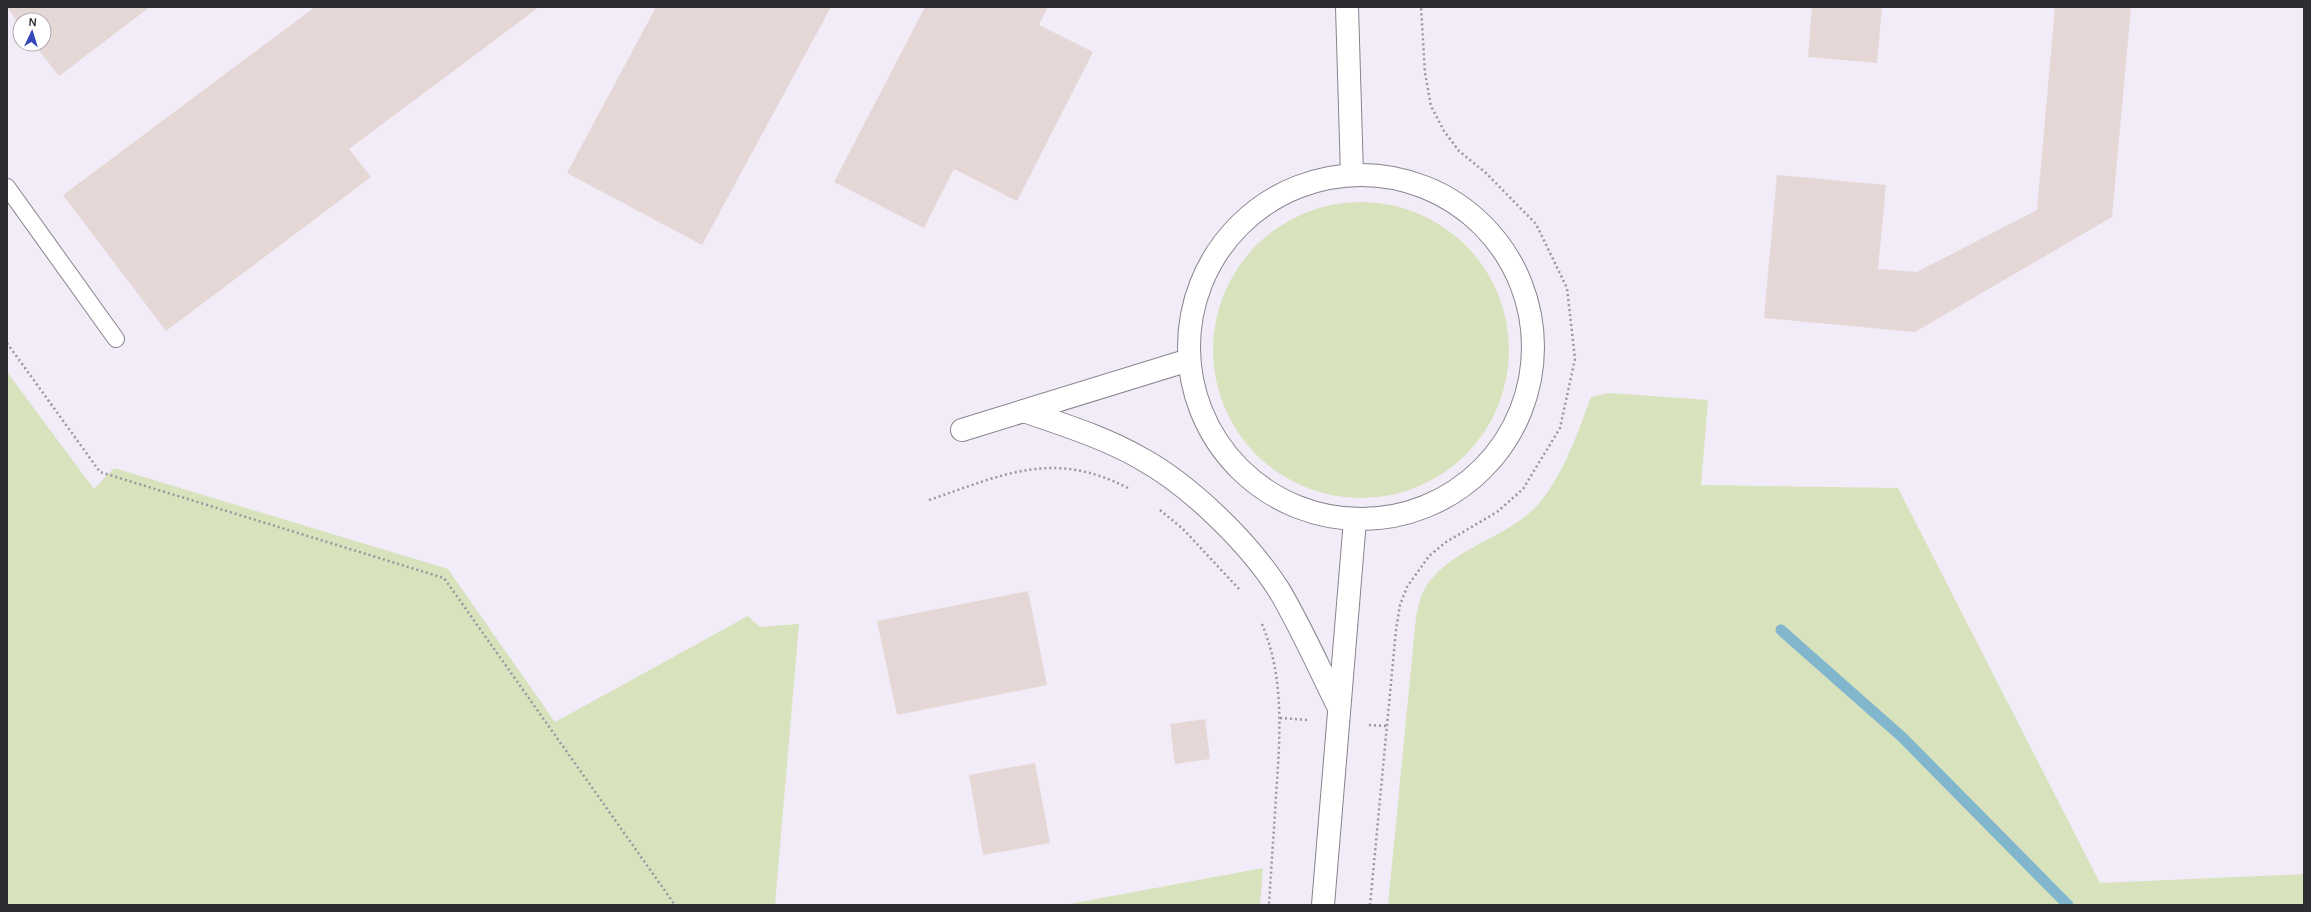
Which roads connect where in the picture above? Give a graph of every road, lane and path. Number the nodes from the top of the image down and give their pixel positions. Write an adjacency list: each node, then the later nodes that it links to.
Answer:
1 (1347, 7): 3 (street)
2 (1421, 7): 20 (path)
3 (1352, 175): 7 (street); 13 (street)
4 (7, 187): 5 (lane)
5 (116, 339)
6 (7, 343): 17 (path)
7 (1189, 360): 8 (street); 13 (street)
8 (1024, 411): 9 (street); 16 (street)
9 (962, 430)
10 (1133, 491): 11 (path)
11 (929, 500)
12 (1157, 507): 14 (path)
13 (1355, 520): 16 (street)
14 (1240, 590)
15 (1259, 618): 18 (path)
16 (1338, 706): 19 (street)
17 (675, 905)
18 (1269, 905)
19 (1323, 905)
20 (1370, 905)

